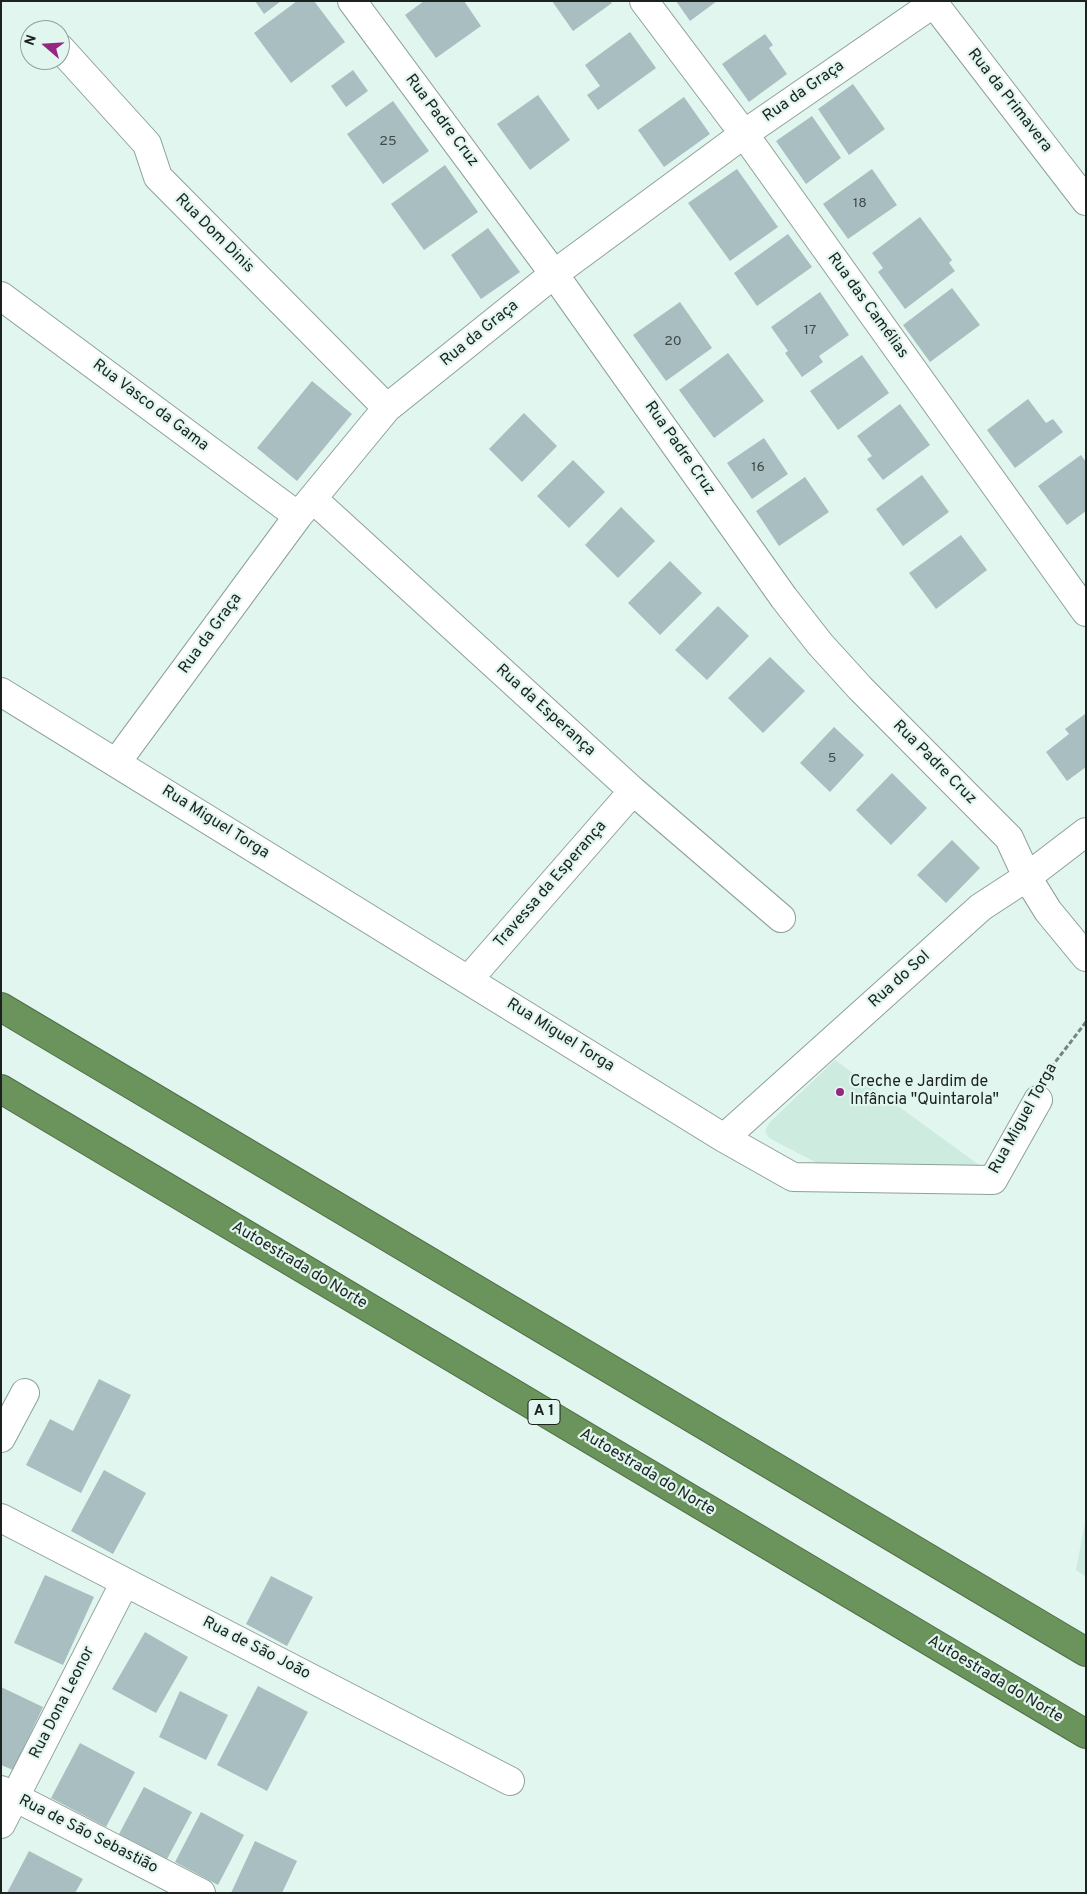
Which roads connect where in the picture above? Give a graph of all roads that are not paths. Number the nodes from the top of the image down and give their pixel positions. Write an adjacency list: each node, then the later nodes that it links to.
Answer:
1 (352, 1): 7 (street, Rua Padre Cruz)
2 (644, 1): 5 (street, Rua das Camélias)
3 (934, 2): 5 (street, Rua da Graça); 6 (street, Rua da Primavera)
4 (70, 59): 9 (street, Rua Dom Dinis)
5 (744, 134): 7 (street, Rua da Graça); 11 (street, Rua das Camélias)
6 (1086, 201)
7 (554, 274): 9 (street, Rua da Graça); 16 (street, Rua Padre Cruz)
8 (1, 296): 10 (street, Rua Vasco da Gama)
9 (387, 408): 10 (street, Rua da Graça)
10 (306, 508): 13 (street, Rua da Graça); 14 (street, Rua da Esperança)
11 (1086, 612)
12 (1, 692): 13 (street, Rua Miguel Torga)
13 (116, 762): 19 (street, Rua Miguel Torga)
14 (633, 791): 17 (street, Rua da Esperança); 19 (street, Travessa da Esperança)
15 (1086, 832): 16 (street, Rua do Sol)
16 (1027, 877): 18 (street, Rua Padre Cruz); 23 (street, Rua do Sol)
17 (781, 918)
18 (1086, 957)
19 (468, 979): 23 (street, Rua Miguel Torga)
20 (1, 1007): 28 (highway)
21 (1, 1089): 29 (highway, Autoestrada do Norte / A 1)
22 (1038, 1100): 23 (street, Rua Miguel Torga)
23 (724, 1138)
24 (25, 1393): 25 (street)
25 (1, 1438)
26 (1, 1518): 27 (street, Rua de São João)
27 (125, 1582): 30 (street, Rua de São João); 31 (street, Rua Dona Leonor)
28 (1086, 1652)
29 (1086, 1734)
30 (510, 1781)
31 (8, 1794): 32 (street, Rua Dona Leonor); 33 (street, Rua de São Sebastião)
32 (1, 1824)
33 (201, 1893)

